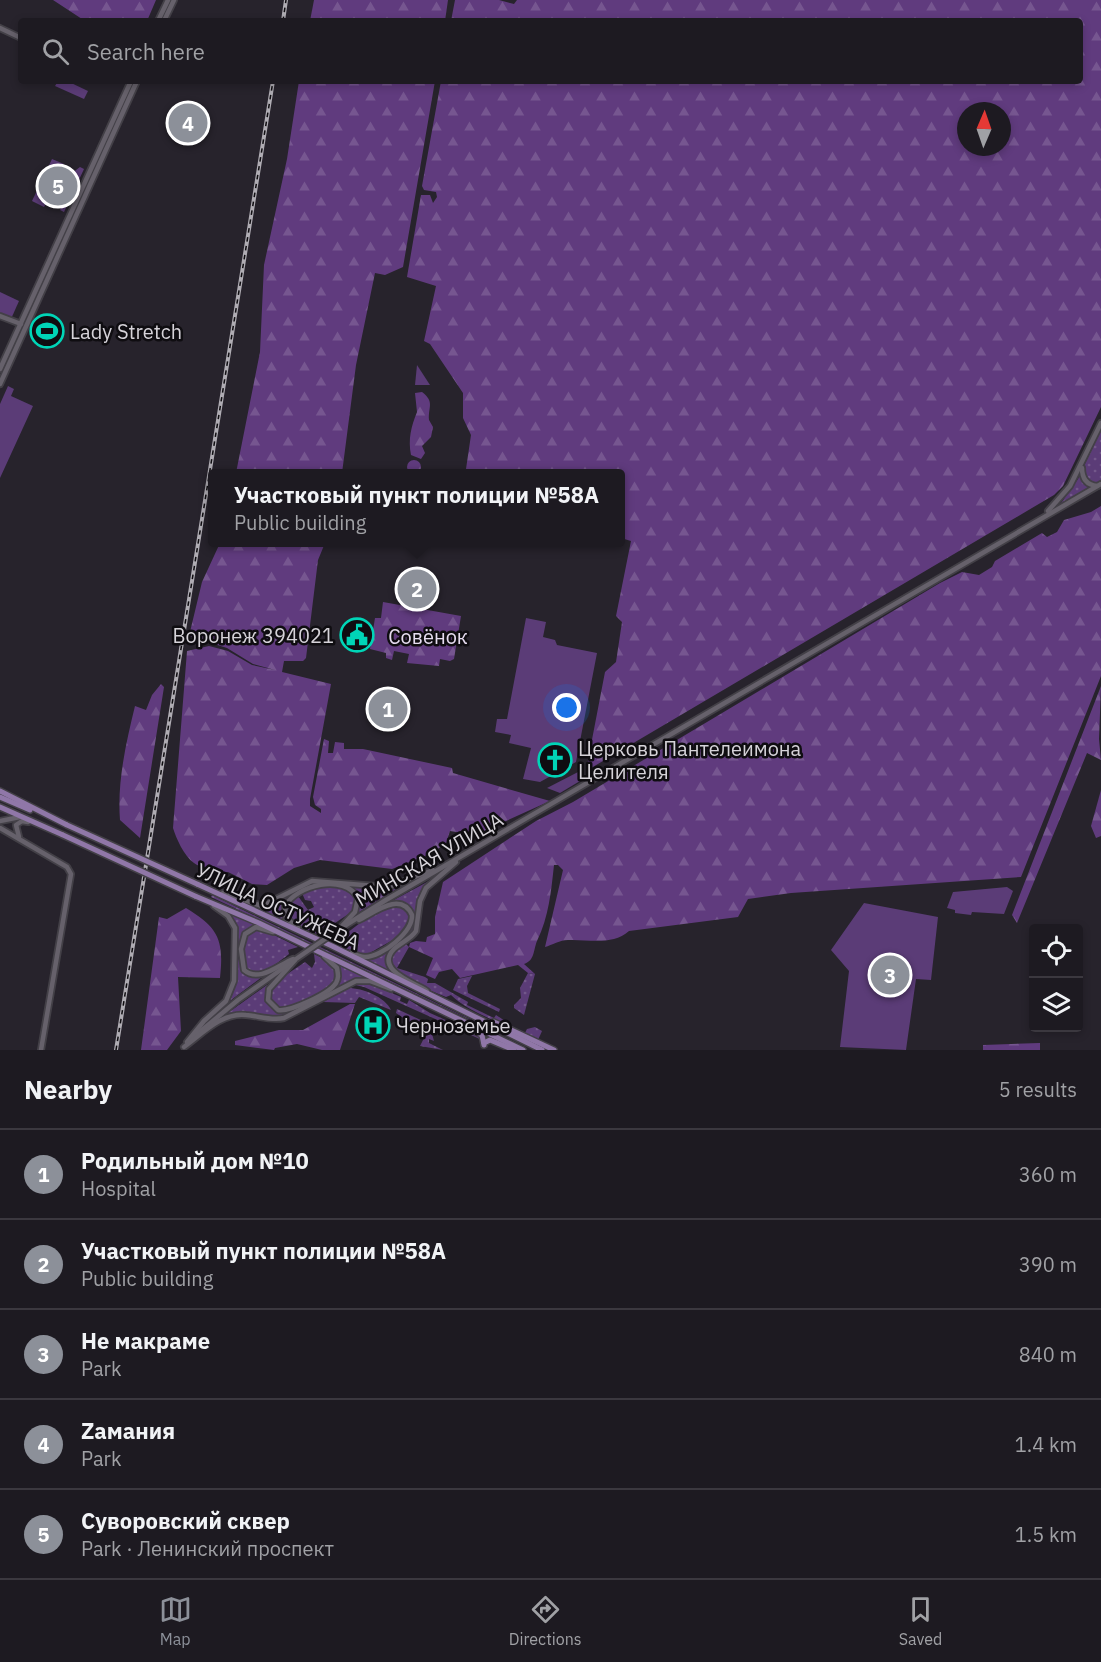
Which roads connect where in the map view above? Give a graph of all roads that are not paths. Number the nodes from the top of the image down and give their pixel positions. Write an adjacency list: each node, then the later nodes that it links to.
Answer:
1 (168, 0): 3 (street)
2 (174, 0): 4 (street)
3 (159, 18)
4 (165, 18)
5 (0, 28): 6 (street)
6 (18, 37)
7 (132, 84): 9 (street)
8 (0, 316): 9 (street)
9 (24, 325): 10 (street); 11 (street)
10 (0, 369)
11 (0, 384)
12 (1101, 423): 13 (street)
13 (1084, 463): 14 (street); 15 (street)
14 (1099, 485): 15 (street)
15 (1026, 526): 25 (street, МИНСКАЯ УЛИЦА)
16 (0, 791): 21 (main road, УЛИЦА ОСТУЖЕВА)
17 (0, 797): 21 (main road)
18 (0, 807): 19 (main road, УЛИЦА ОСТУЖЕВА)
19 (27, 818): 20 (street); 23 (main road, УЛИЦА ОСТУЖЕВА)
20 (0, 821)
21 (67, 825): 27 (main road, УЛИЦА ОСТУЖЕВА, bridge)
22 (0, 828): 24 (street)
23 (63, 835): 24 (street); 28 (main road, УЛИЦА ОСТУЖЕВА, bridge)
24 (19, 837): 38 (street)
25 (465, 855): 26 (street, МИНСКАЯ УЛИЦА); 35 (street)
26 (457, 859): 27 (street); 29 (street, МИНСКАЯ УЛИЦА)
27 (197, 884): 30 (main road, УЛИЦА ОСТУЖЕВА)
28 (195, 896): 31 (main road, УЛИЦА ОСТУЖЕВА); 37 (street)
29 (338, 930): 30 (street); 32 (street); 34 (street, МИНСКАЯ УЛИЦА, bridge)
30 (311, 937): 32 (main road, УЛИЦА ОСТУЖЕВА)
31 (298, 942): 33 (main road, УЛИЦА ОСТУЖЕВА); 34 (street)
32 (332, 946): 35 (main road, УЛИЦА ОСТУЖЕВА)
33 (320, 953): 34 (street); 36 (main road, УЛИЦА ОСТУЖЕВА)
34 (296, 959): 37 (street, МИНСКАЯ УЛИЦА)
35 (448, 1003): 41 (main road, УЛИЦА ОСТУЖЕВА); 42 (main road)
36 (432, 1007): 37 (street); 39 (main road); 40 (main road, УЛИЦА ОСТУЖЕВА)
37 (183, 1048)
38 (41, 1050)
39 (514, 1050)
40 (522, 1050)
41 (542, 1050)
42 (554, 1050)

